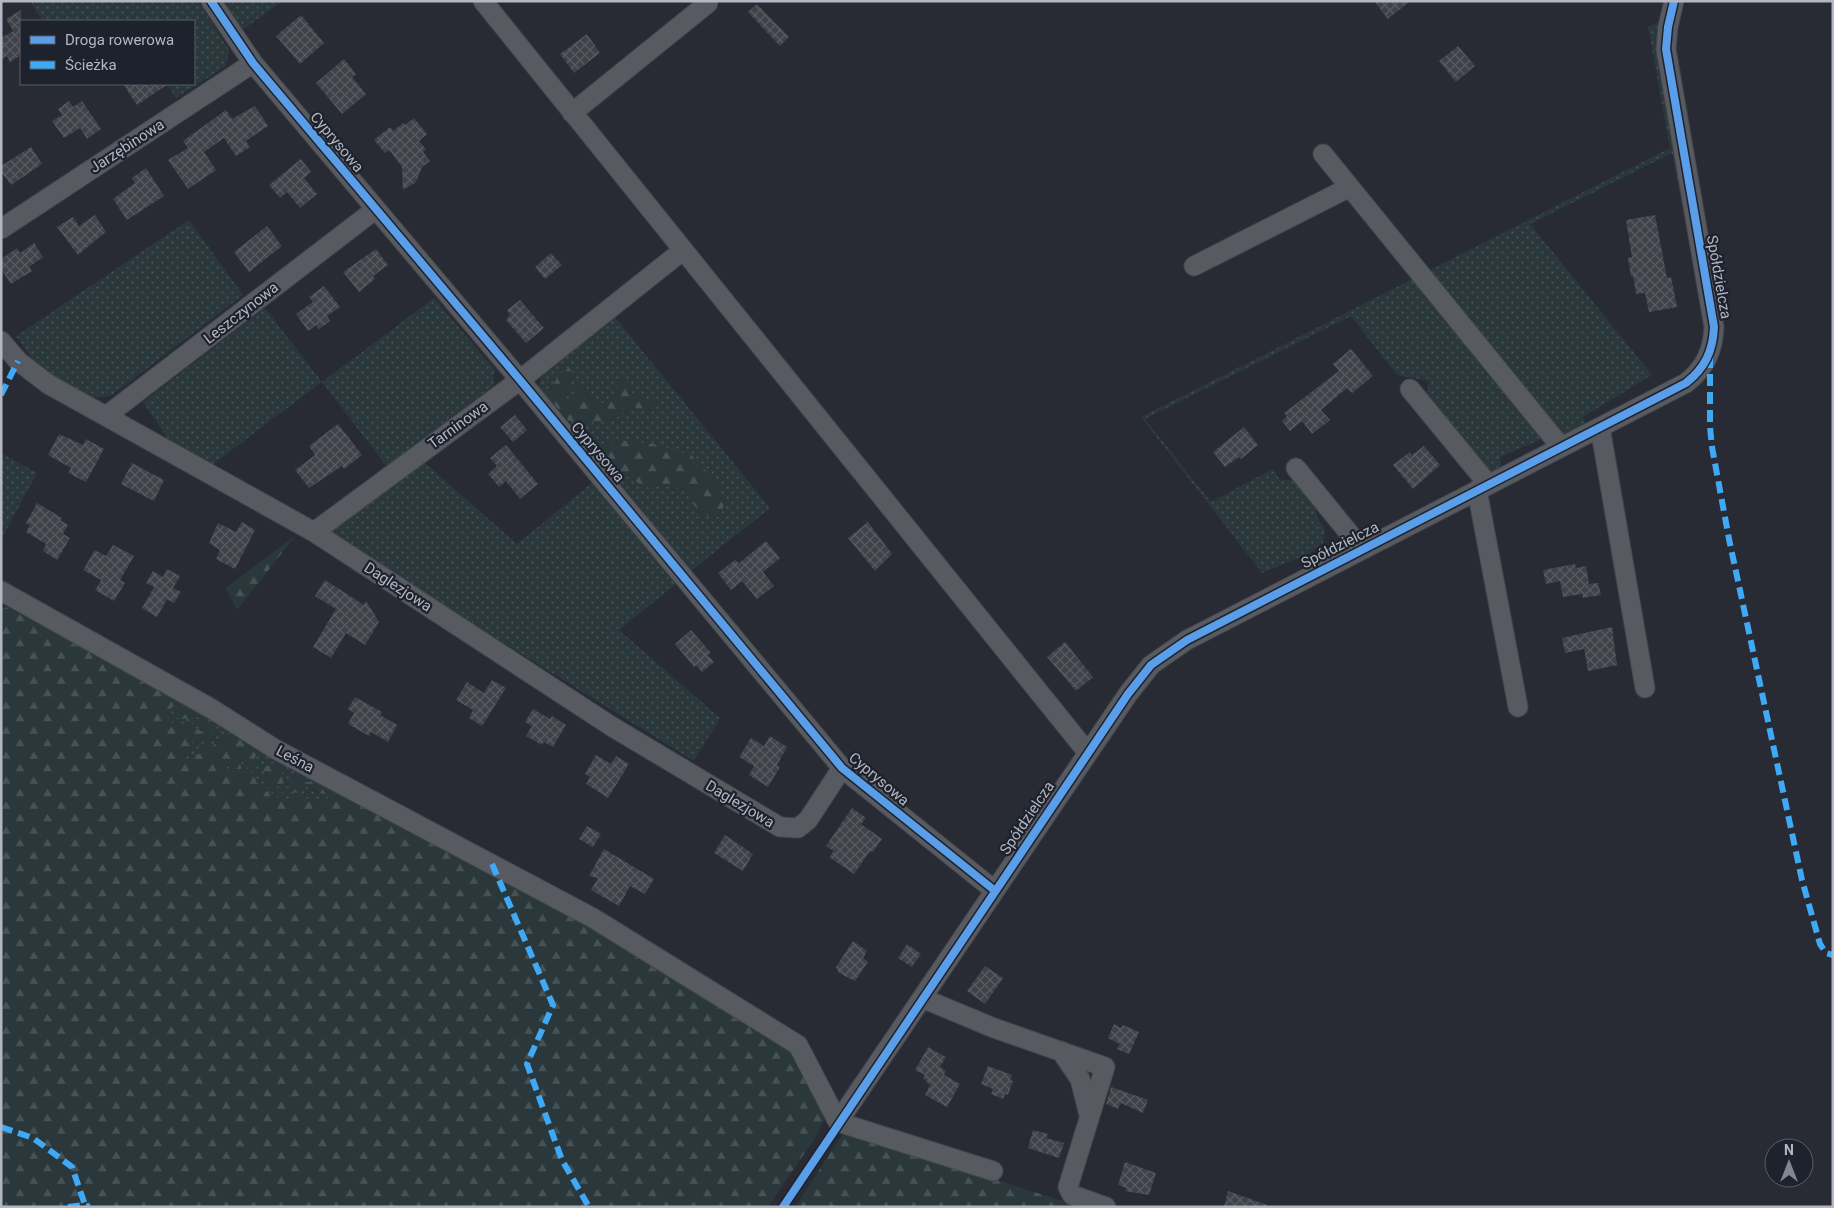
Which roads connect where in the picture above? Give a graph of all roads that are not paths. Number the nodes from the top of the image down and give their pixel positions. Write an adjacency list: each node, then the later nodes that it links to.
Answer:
1 (211, 1): 5 (street, Cyprysowa)
2 (482, 1): 6 (street)
3 (1674, 1): 17 (street, Spółdzielcza)
4 (708, 3): 6 (street)
5 (252, 63): 9 (street, Cyprysowa); 10 (street, Jarzębinowa)
6 (572, 112): 11 (street)
7 (1323, 154): 8 (street)
8 (1350, 188): 12 (street); 18 (street)
9 (376, 209): 14 (street, Cyprysowa); 16 (street, Leszczynowa)
10 (1, 229)
11 (682, 251): 14 (street, Tarninowa); 26 (street)
12 (1194, 266)
13 (1, 341): 16 (street, Daglezjowa)
14 (520, 380): 21 (street, Tarninowa); 27 (street, Cyprysowa)
15 (1410, 389): 20 (street)
16 (106, 416): 21 (street, Daglezjowa)
17 (1600, 427): 18 (street, Spółdzielcza); 24 (street)
18 (1561, 447): 20 (street, Spółdzielcza)
19 (1296, 468): 22 (street)
20 (1483, 487): 22 (street, Spółdzielcza); 25 (street)
21 (314, 532): 27 (street, Daglezjowa)
22 (1362, 549): 26 (street, Spółdzielcza)
23 (1, 591): 32 (street, Leśna)
24 (1645, 688)
25 (1518, 707)
26 (1088, 753): 28 (street, Spółdzielcza)
27 (842, 768): 28 (street, Cyprysowa)
28 (994, 890): 29 (street, Spółdzielcza)
29 (922, 998): 30 (street); 32 (street, Spółdzielcza)
30 (1061, 1052): 31 (street); 31 (street)
31 (1089, 1120): 34 (street)
32 (838, 1122): 33 (street)
33 (993, 1171)
34 (1106, 1207)

